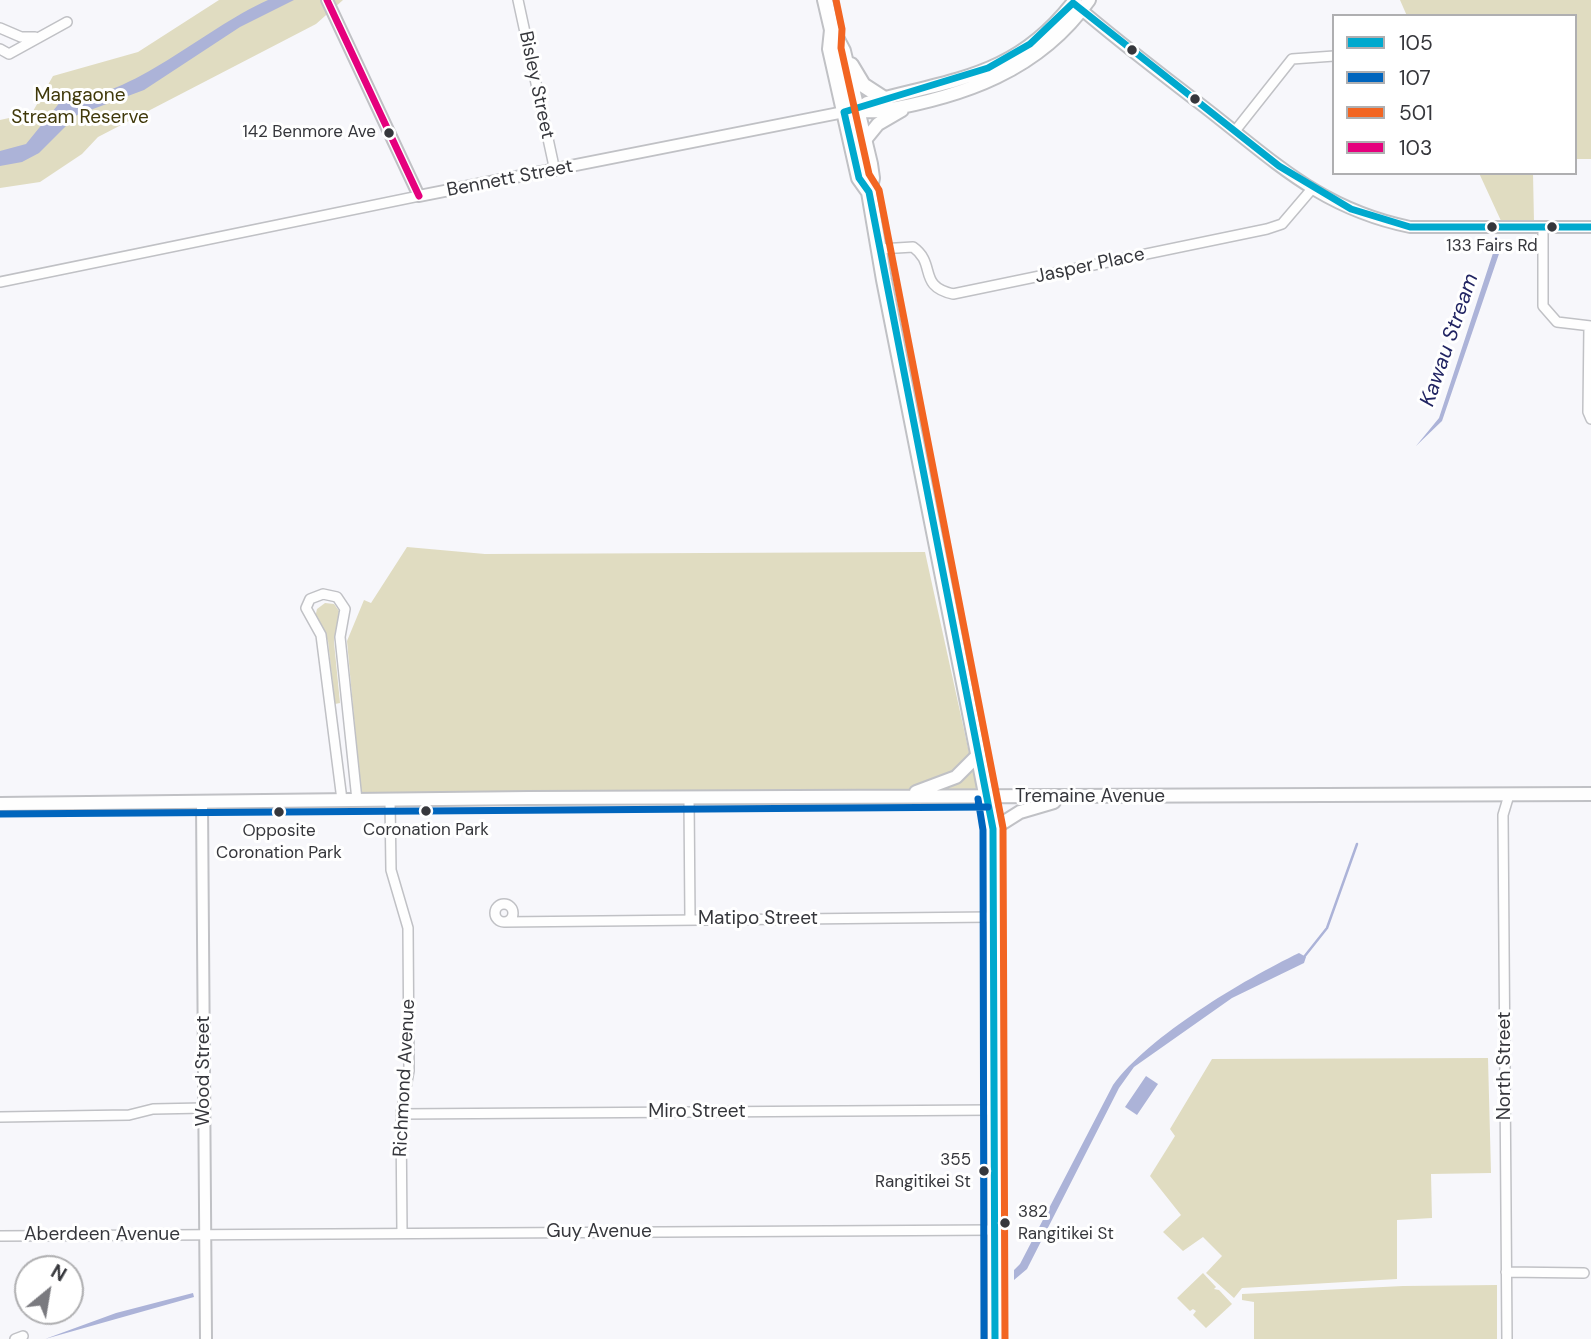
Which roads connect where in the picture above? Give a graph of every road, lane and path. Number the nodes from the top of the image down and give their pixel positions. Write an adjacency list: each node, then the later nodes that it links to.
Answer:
1 (327, 0): 21 (street)
2 (519, 0): 18 (street, Bisley Street)
3 (825, 0): 7 (highway)
4 (1080, 3): 12 (main road); 16 (street)
5 (67, 22): 8 (street)
6 (0, 28): 8 (street)
7 (832, 30): 10 (highway); 15 (highway)
8 (36, 37): 9 (street)
9 (0, 49)
10 (843, 51): 13 (highway); 15 (highway)
11 (1332, 56): 16 (street)
12 (948, 91): 13 (main road); 14 (main road)
13 (883, 99): 15 (main road)
14 (918, 104): 15 (main road); 17 (main road)
15 (850, 111): 17 (highway); 18 (street, Bennett Street); 20 (highway)
16 (1235, 131): 19 (street)
17 (864, 140): 20 (highway)
18 (555, 171): 21 (street, Bennett Street)
19 (1311, 190): 23 (street); 24 (street, Jasper Place)
20 (869, 192): 24 (highway)
21 (419, 196): 25 (street, Bennett Street)
22 (1591, 227): 23 (street)
23 (1543, 228): 26 (street)
24 (880, 249): 28 (highway)
25 (0, 282)
26 (1590, 326): 27 (street)
27 (1591, 419)
28 (979, 754): 31 (main road); 32 (highway)
29 (1591, 794): 30 (main road, Tremaine Avenue)
30 (1509, 795): 33 (main road, Tremaine Avenue); 52 (street, North Street)
31 (906, 796): 32 (main road, Tremaine Avenue); 34 (main road, Tremaine Avenue)
32 (988, 797): 33 (main road, Tremaine Avenue); 40 (highway)
33 (1072, 797): 40 (main road)
34 (689, 798): 37 (main road, Tremaine Avenue); 43 (street)
35 (342, 800): 36 (main road, Tremaine Avenue); 36 (street); 38 (main road, Tremaine Avenue)
36 (357, 800): 37 (main road, Tremaine Avenue)
37 (390, 800): 46 (street, Richmond Avenue)
38 (202, 803): 39 (main road, Tremaine Avenue); 44 (street, Wood Street)
39 (0, 804)
40 (993, 829): 41 (highway)
41 (992, 917): 43 (street, Matipo Street); 45 (highway)
42 (508, 919): 43 (street, Matipo Street)
43 (690, 919)
44 (204, 1108): 47 (street); 50 (street, Wood Street)
45 (993, 1110): 46 (street, Miro Street); 48 (highway)
46 (401, 1114): 49 (street, Richmond Avenue)
47 (0, 1117)
48 (994, 1230): 49 (street, Guy Avenue); 55 (highway)
49 (402, 1233): 50 (street, Guy Avenue)
50 (205, 1235): 51 (street, Aberdeen Avenue); 54 (street, Wood Street)
51 (0, 1236)
52 (1506, 1272): 53 (street); 56 (street, North Street)
53 (1584, 1273)
54 (206, 1339)
55 (995, 1339)
56 (1507, 1339)

